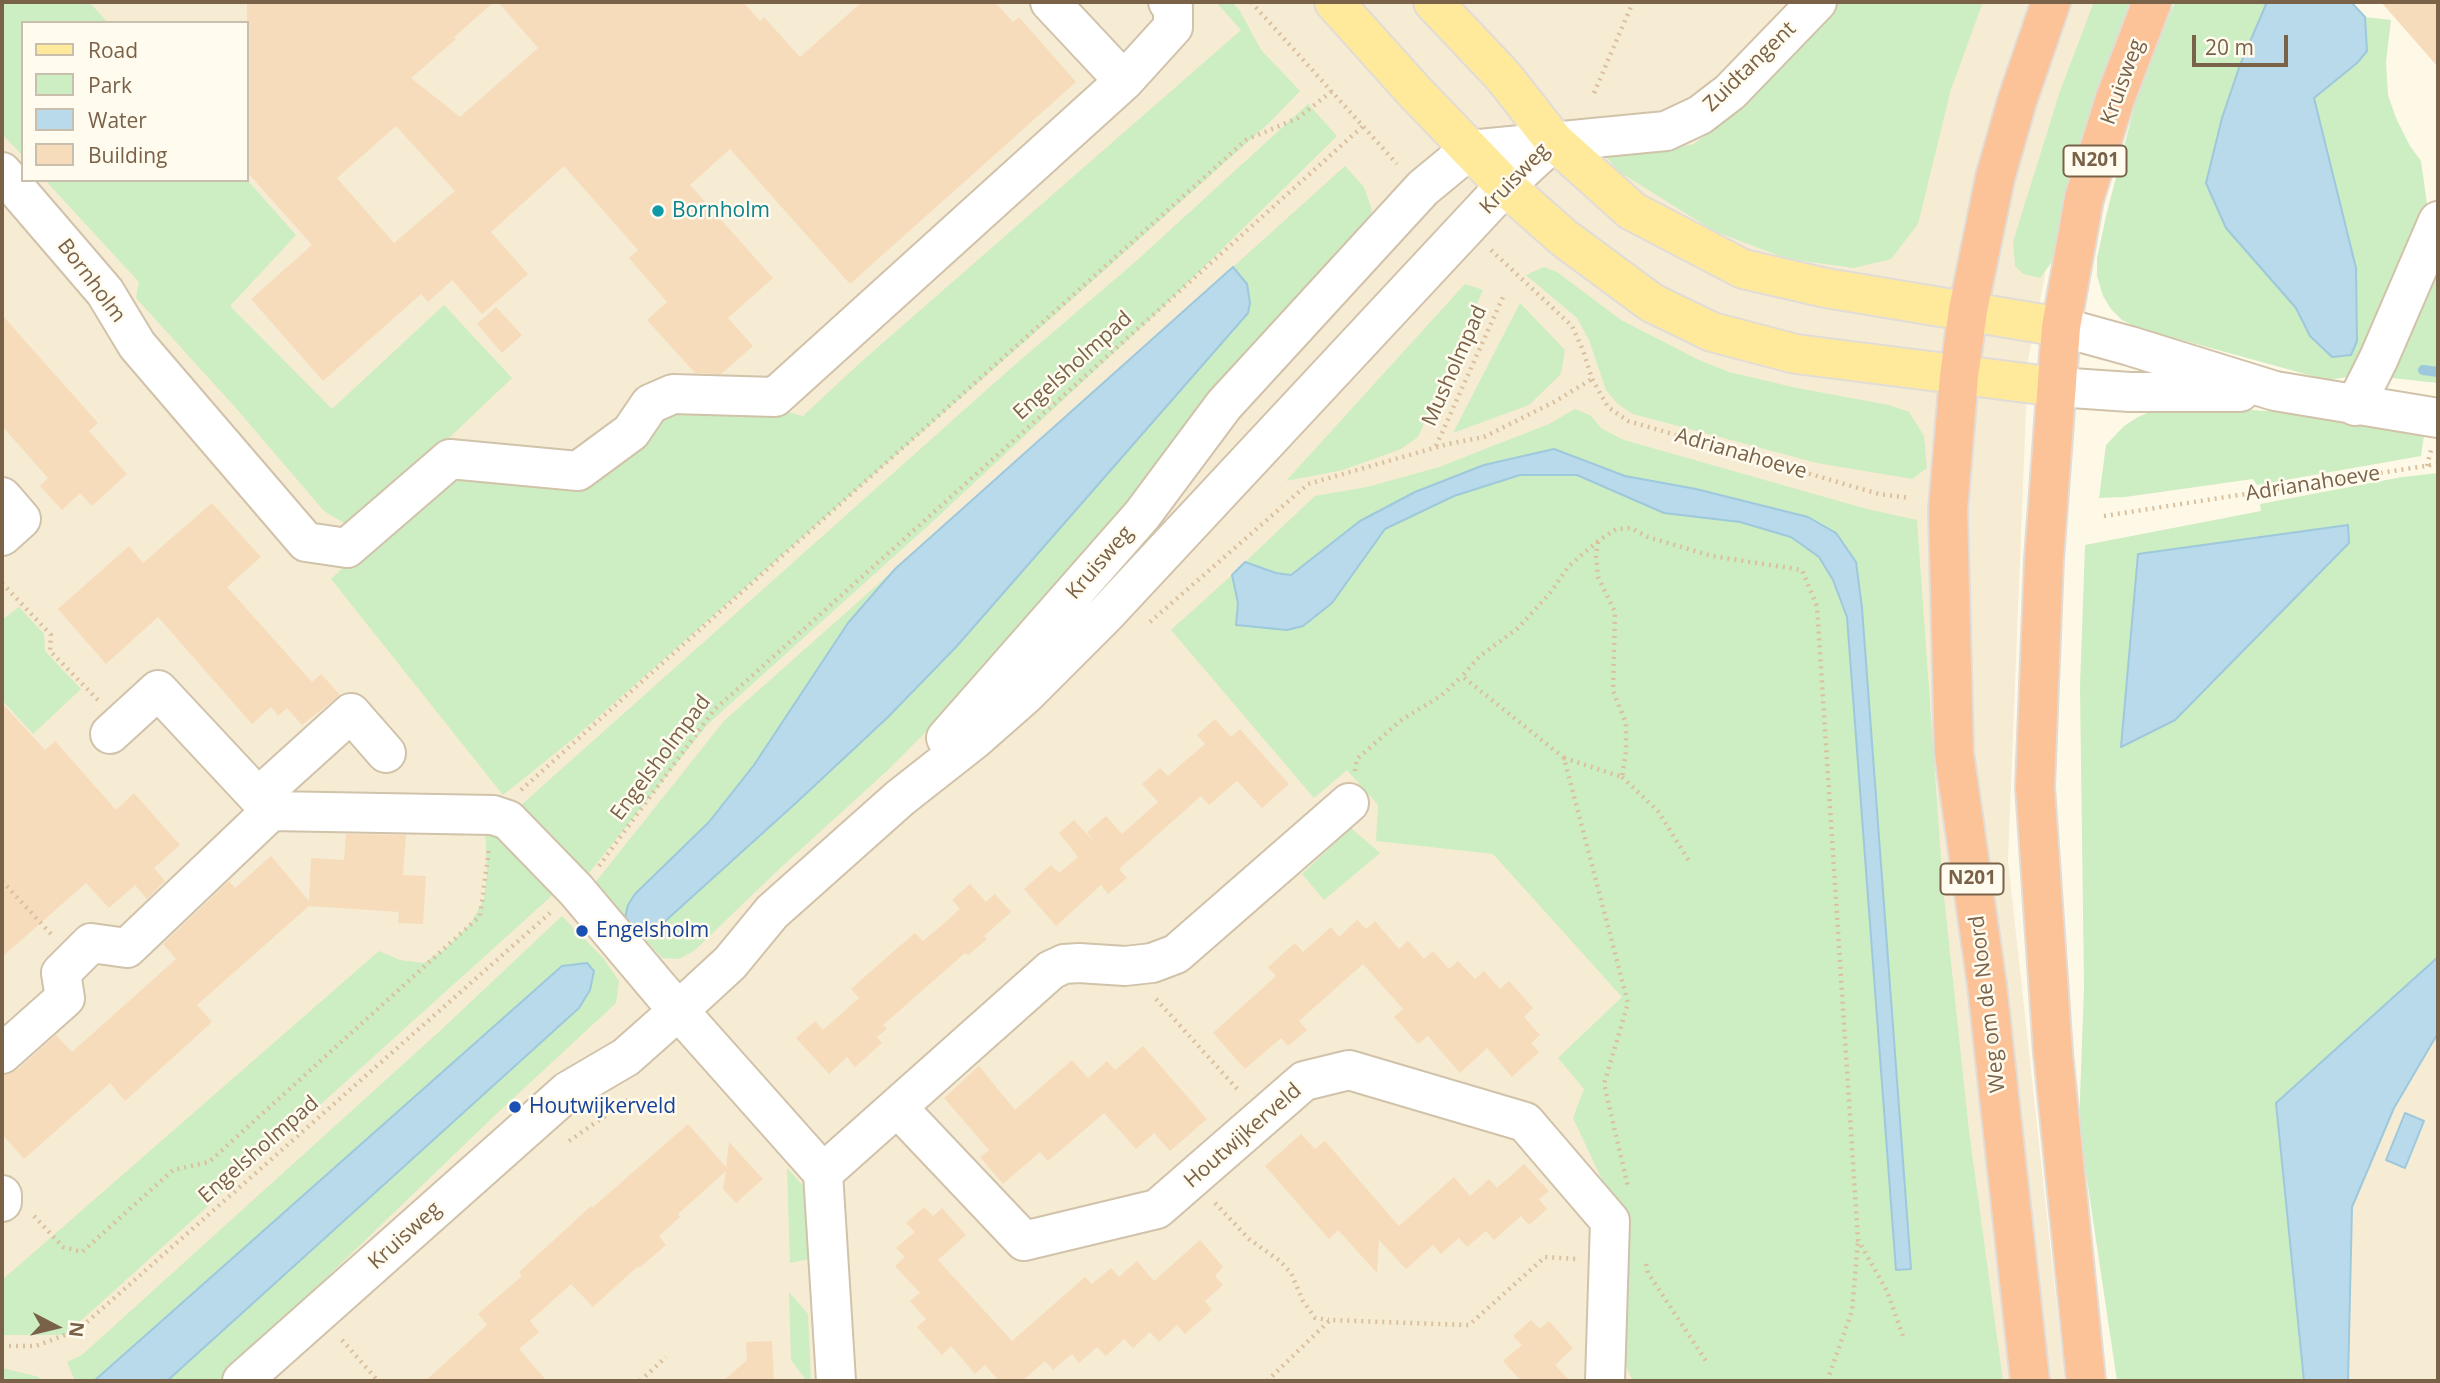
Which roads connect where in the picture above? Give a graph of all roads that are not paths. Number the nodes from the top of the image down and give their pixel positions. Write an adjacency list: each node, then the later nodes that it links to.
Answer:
1 (1049, 2): 8 (street)
2 (1168, 2): 8 (street, Bornholm)
3 (1334, 2): 10 (main road)
4 (1433, 2): 9 (main road)
5 (1817, 2): 9 (street, Zuidtangent)
6 (2051, 2): 14 (highway, N201)
7 (2152, 2): 15 (highway, Kruisweg / N201)
8 (1124, 81): 11 (street, Bornholm)
9 (1554, 141): 10 (street, Kruisweg); 12 (street, Kruisweg); 14 (main road)
10 (1469, 150): 12 (main road); 25 (street, Kruisweg)
11 (2, 172)
12 (1505, 186): 16 (main road); 25 (street, Kruisweg)
13 (2438, 221): 19 (street)
14 (1968, 310): 15 (main road); 16 (highway, N201)
15 (2062, 327): 17 (highway, N201); 18 (street)
16 (1959, 376): 17 (main road); 37 (highway, Weg om de Noord / N201)
17 (2057, 387): 18 (street); 38 (highway, N201)
18 (2275, 391): 19 (street)
19 (2355, 406): 20 (street)
20 (2438, 418)
21 (2, 497): 22 (street)
22 (2, 536)
23 (115, 728): 27 (street)
24 (386, 753): 27 (street)
25 (900, 798): 28 (street, Kruisweg)
26 (1349, 803): 30 (street)
27 (264, 804): 28 (street); 29 (street)
28 (671, 1001): 31 (street); 34 (street, Kruisweg)
29 (2, 1054)
30 (897, 1107): 31 (street); 36 (street, Houtwijkerveld)
31 (823, 1173): 35 (street)
32 (2, 1195): 33 (street)
33 (2, 1202)
34 (242, 1381)
35 (836, 1381)
36 (1605, 1381)
37 (2030, 1381)
38 (2087, 1381)

